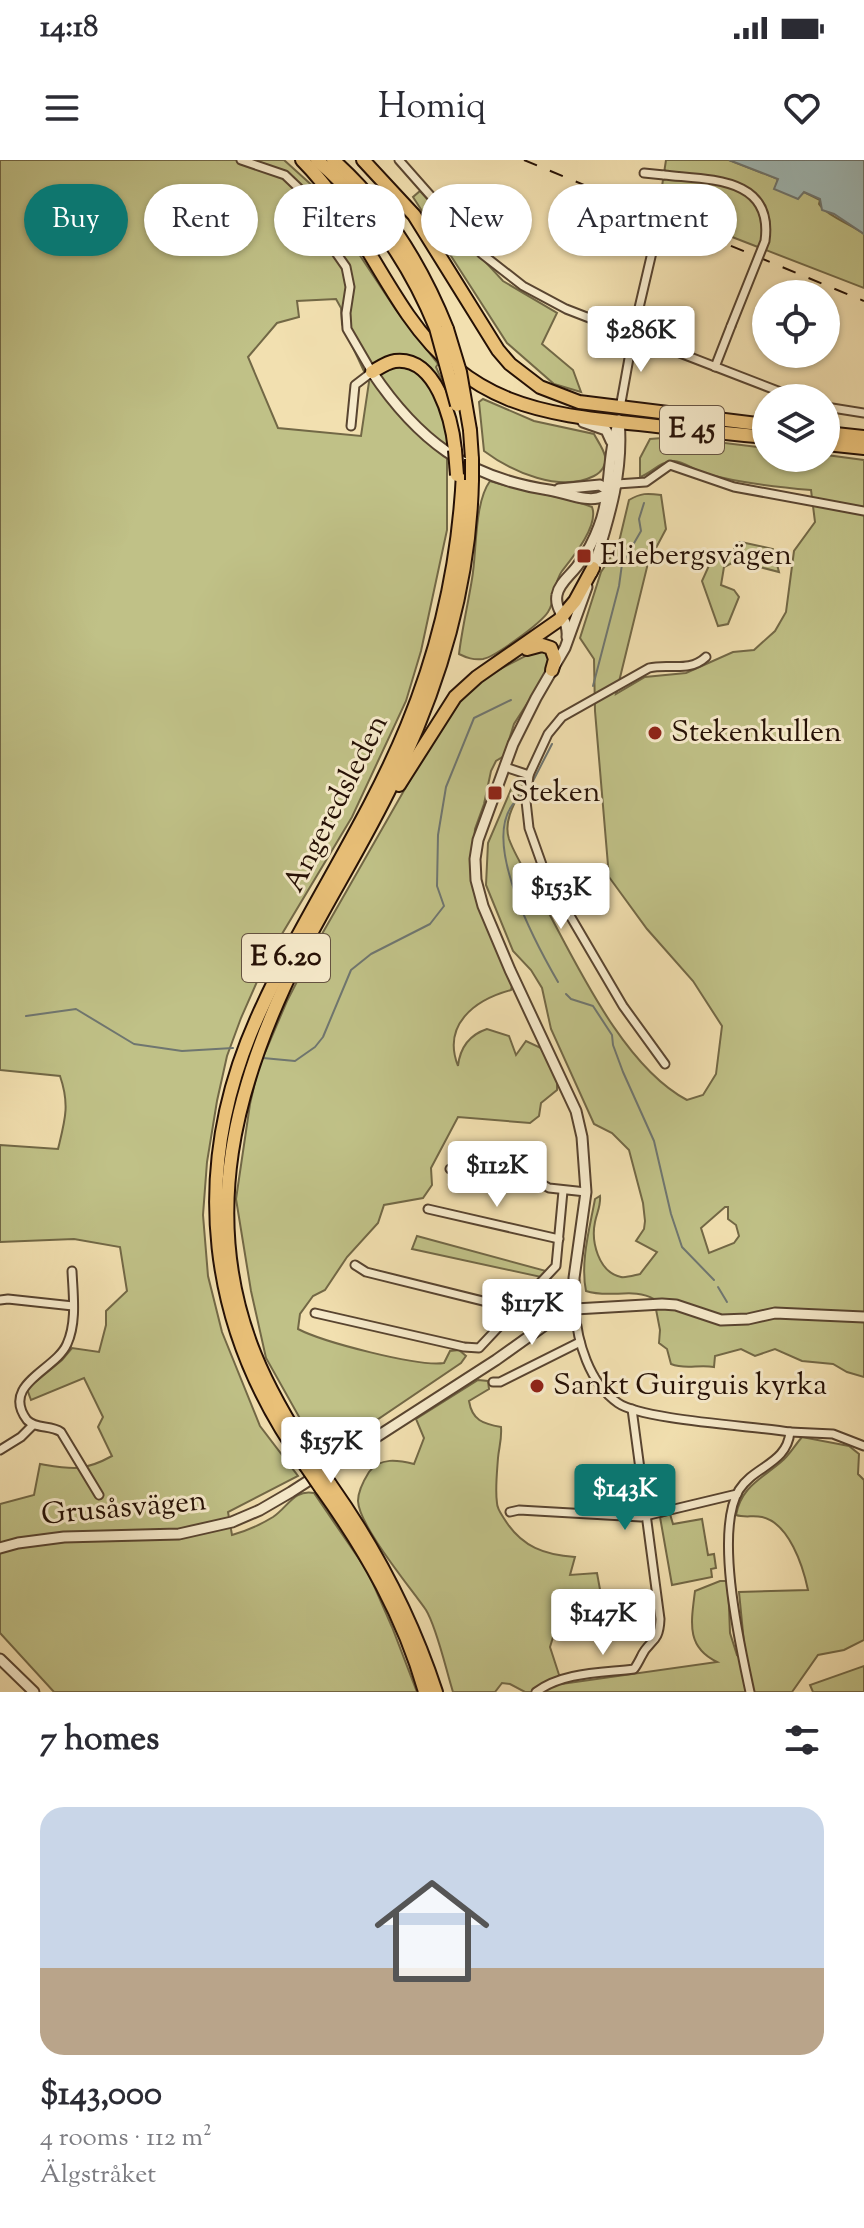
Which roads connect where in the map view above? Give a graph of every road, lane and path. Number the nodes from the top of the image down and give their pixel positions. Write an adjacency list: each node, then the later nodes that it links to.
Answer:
1 (241, 160): 12 (street)
2 (302, 160): 17 (highway, E 45)
3 (317, 160): 9 (highway, Angeredsleden / E 6.20)
4 (333, 160): 9 (highway, Angeredsleden / E 6.20)
5 (363, 160): 14 (highway, E 45)
6 (399, 160): 10 (street)
7 (644, 173): 11 (street, bridge)
8 (651, 256): 10 (street)
9 (441, 328): 26 (highway, Angeredsleden / E 6.20, bridge)
10 (633, 336): 11 (street); 14 (street)
11 (715, 367): 13 (street)
12 (372, 372): 20 (street); 26 (highway); 31 (street)
13 (759, 384)
14 (620, 408): 18 (street); 19 (highway, E 45)
15 (840, 409): 16 (street)
16 (864, 413)
17 (566, 417): 18 (highway, E 45); 27 (street)
18 (619, 422): 22 (highway, E 45); 27 (street); 30 (street)
19 (752, 423)
20 (351, 426)
21 (840, 434): 23 (highway)
22 (752, 436)
23 (864, 437)
24 (840, 445): 25 (highway)
25 (864, 448)
26 (463, 454): 28 (highway, bridge); 28 (highway, Angeredsleden / E 6.20, bridge)
27 (612, 454): 29 (street); 30 (street)
28 (464, 476): 41 (highway, Angeredsleden / E 6.20); 63 (highway, Angeredsleden / E 6.20)
29 (574, 488): 30 (street); 31 (street)
30 (613, 488): 31 (street); 32 (street); 33 (street); 34 (street)
31 (547, 490)
32 (864, 511)
33 (593, 568): 34 (highway); 35 (street)
34 (563, 615): 35 (street); 37 (highway)
35 (565, 648): 38 (street)
36 (706, 657): 40 (street)
37 (506, 658): 38 (highway); 41 (highway)
38 (552, 670): 39 (street)
39 (505, 767): 40 (street); 45 (street)
40 (529, 775): 42 (street)
41 (367, 834): 63 (highway, Angeredsleden / E 6.20)
42 (665, 1064)
43 (450, 1169): 44 (street)
44 (563, 1191): 45 (street); 47 (street)
45 (586, 1192): 53 (street)
46 (428, 1209): 47 (street)
47 (559, 1239): 52 (street)
48 (355, 1265): 52 (street)
49 (72, 1271): 51 (street)
50 (0, 1300): 51 (street)
51 (73, 1306): 59 (street)
52 (515, 1309): 54 (street)
53 (575, 1309): 55 (street); 56 (street); 69 (street, Grusåsvägen)
54 (315, 1313)
55 (864, 1317)
56 (580, 1342): 57 (street); 58 (street)
57 (493, 1382)
58 (632, 1409): 60 (street); 68 (street)
59 (33, 1425): 62 (street); 66 (street)
60 (790, 1432): 61 (street); 65 (street)
61 (864, 1446)
62 (0, 1450)
63 (310, 1464): 64 (highway, Angeredsleden / E 6.20, bridge)
64 (325, 1486): 74 (highway, Angeredsleden / E 6.20); 75 (highway, Angeredsleden / E 6.20)
65 (737, 1494): 68 (street); 77 (street)
66 (99, 1495)
67 (510, 1512): 68 (street)
68 (646, 1516): 76 (street)
69 (0, 1548)
70 (0, 1652): 72 (street)
71 (0, 1659): 72 (street)
72 (10, 1666): 73 (street)
73 (34, 1692)
74 (425, 1692)
75 (436, 1692)
76 (536, 1692)
77 (750, 1692)

